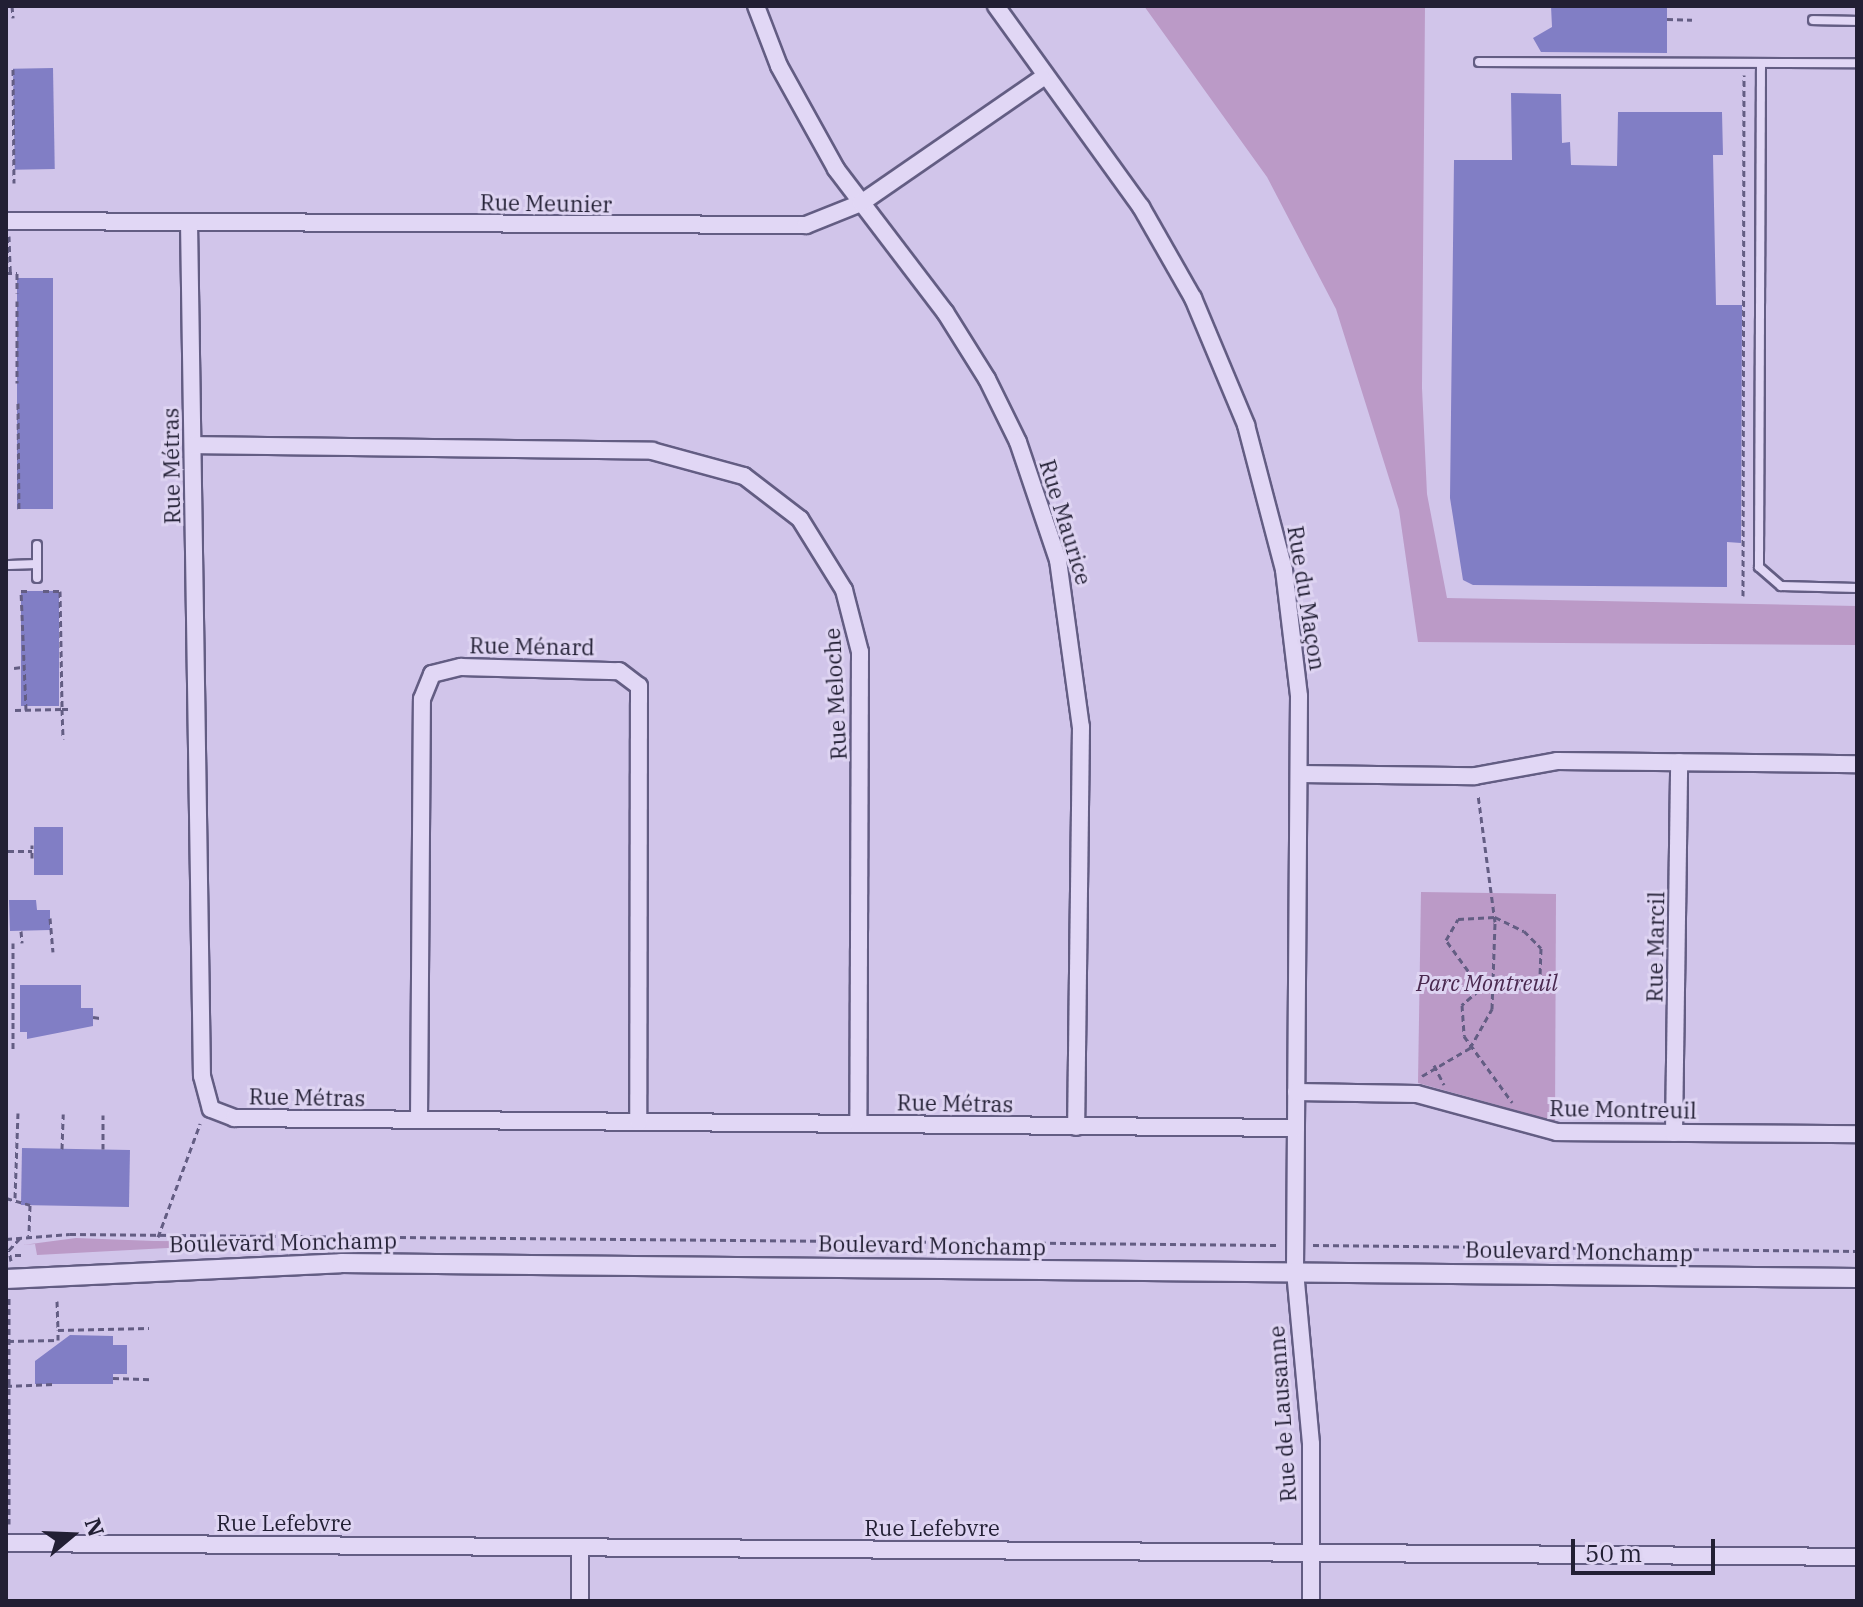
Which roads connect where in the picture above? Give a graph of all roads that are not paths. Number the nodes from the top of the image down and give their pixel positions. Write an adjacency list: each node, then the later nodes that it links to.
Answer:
1 (756, 6): 9 (street, Rue Maurice)
2 (996, 6): 8 (street, Rue du Maçon)
3 (1813, 20): 4 (lane)
4 (1857, 21)
5 (1479, 62): 6 (lane)
6 (1761, 63): 7 (lane); 17 (lane)
7 (1857, 63)
8 (1042, 78): 9 (street, Rue Meunier); 20 (street, Rue du Maçon)
9 (861, 203): 11 (street, Rue Meunier); 25 (street, Rue Maurice)
10 (6, 221): 11 (street, Rue Meunier)
11 (189, 222): 12 (street, Rue Métras)
12 (193, 445): 22 (street, Rue Métras); 24 (street, Rue Meloche)
13 (37, 545): 14 (lane)
14 (37, 564): 15 (lane); 16 (lane)
15 (9, 565)
16 (37, 578)
17 (1857, 588)
18 (1679, 762): 19 (street); 20 (street); 27 (street, Rue Marcil)
19 (1857, 764)
20 (1300, 774): 21 (street, Rue du Maçon)
21 (1296, 1092): 26 (street, Rue du Maçon); 27 (street, Rue Montreuil)
22 (419, 1120): 23 (street, Rue Métras); 23 (street, Rue Ménard)
23 (638, 1122): 24 (street, Rue Métras)
24 (858, 1124): 25 (street, Rue Métras)
25 (1076, 1127): 26 (street, Rue Métras)
26 (1296, 1128): 29 (street, Rue du Maçon)
27 (1674, 1133): 28 (street, Rue Montreuil)
28 (1857, 1134)
29 (1295, 1271): 30 (street, Boulevard Monchamp); 31 (street, Boulevard Monchamp); 34 (street, Rue de Lausanne)
30 (1857, 1278)
31 (6, 1279)
32 (7, 1536): 33 (street, Rue Lefebvre)
33 (580, 1548): 34 (street, Rue Lefebvre); 36 (street)
34 (1312, 1553): 35 (street, Rue Lefebvre); 37 (street, Rue de Lausanne)
35 (1857, 1557)
36 (580, 1601)
37 (1311, 1601)

